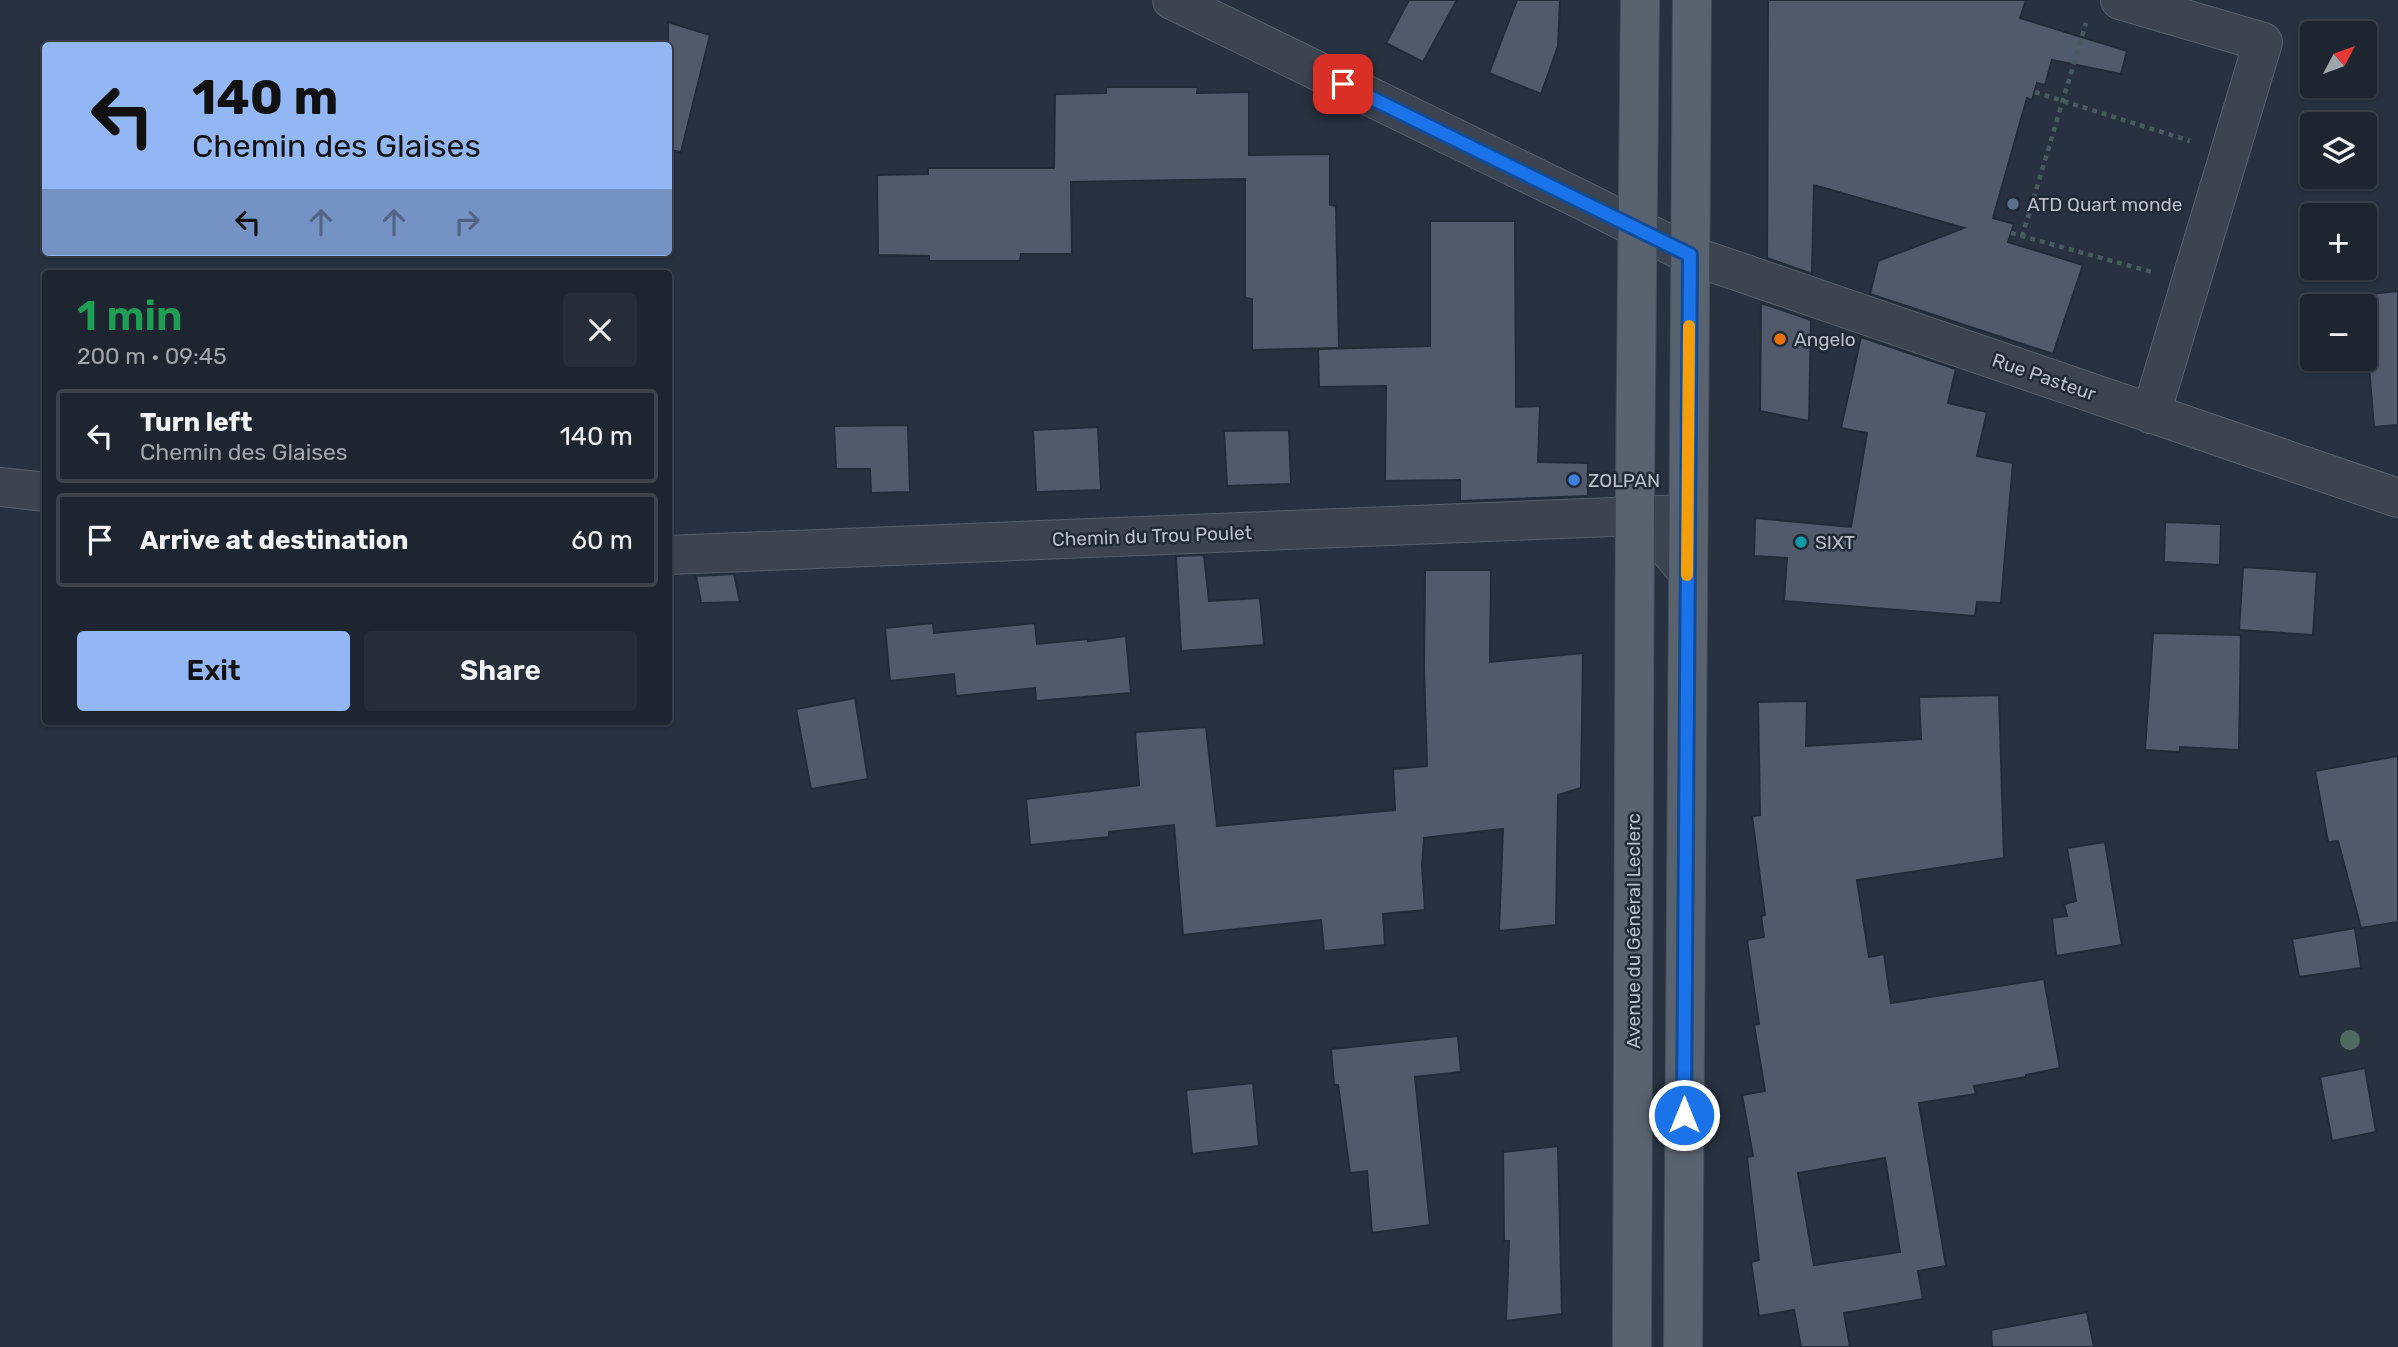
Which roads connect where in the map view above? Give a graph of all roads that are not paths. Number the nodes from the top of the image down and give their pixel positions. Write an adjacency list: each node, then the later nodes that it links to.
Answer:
1 (1172, 0): 5 (street, Rue Pasteur)
2 (1640, 0): 5 (main road, Avenue du Général Leclerc)
3 (1692, 0): 6 (main road)
4 (2105, 6): 7 (street)
5 (1638, 229): 6 (street, Rue Pasteur); 12 (main road, Avenue du Général Leclerc)
6 (1690, 255): 7 (street, Rue Pasteur); 11 (main road)
7 (2151, 414): 10 (street, Rue Pasteur)
8 (0, 487): 9 (street)
9 (42, 492)
10 (2398, 498)
11 (1687, 514): 12 (street); 14 (main road)
12 (1635, 516): 13 (street, Chemin du Trou Poulet); 14 (street); 15 (main road, Avenue du Général Leclerc)
13 (672, 555)
14 (1687, 570): 16 (main road)
15 (1632, 1347)
16 (1683, 1347)

